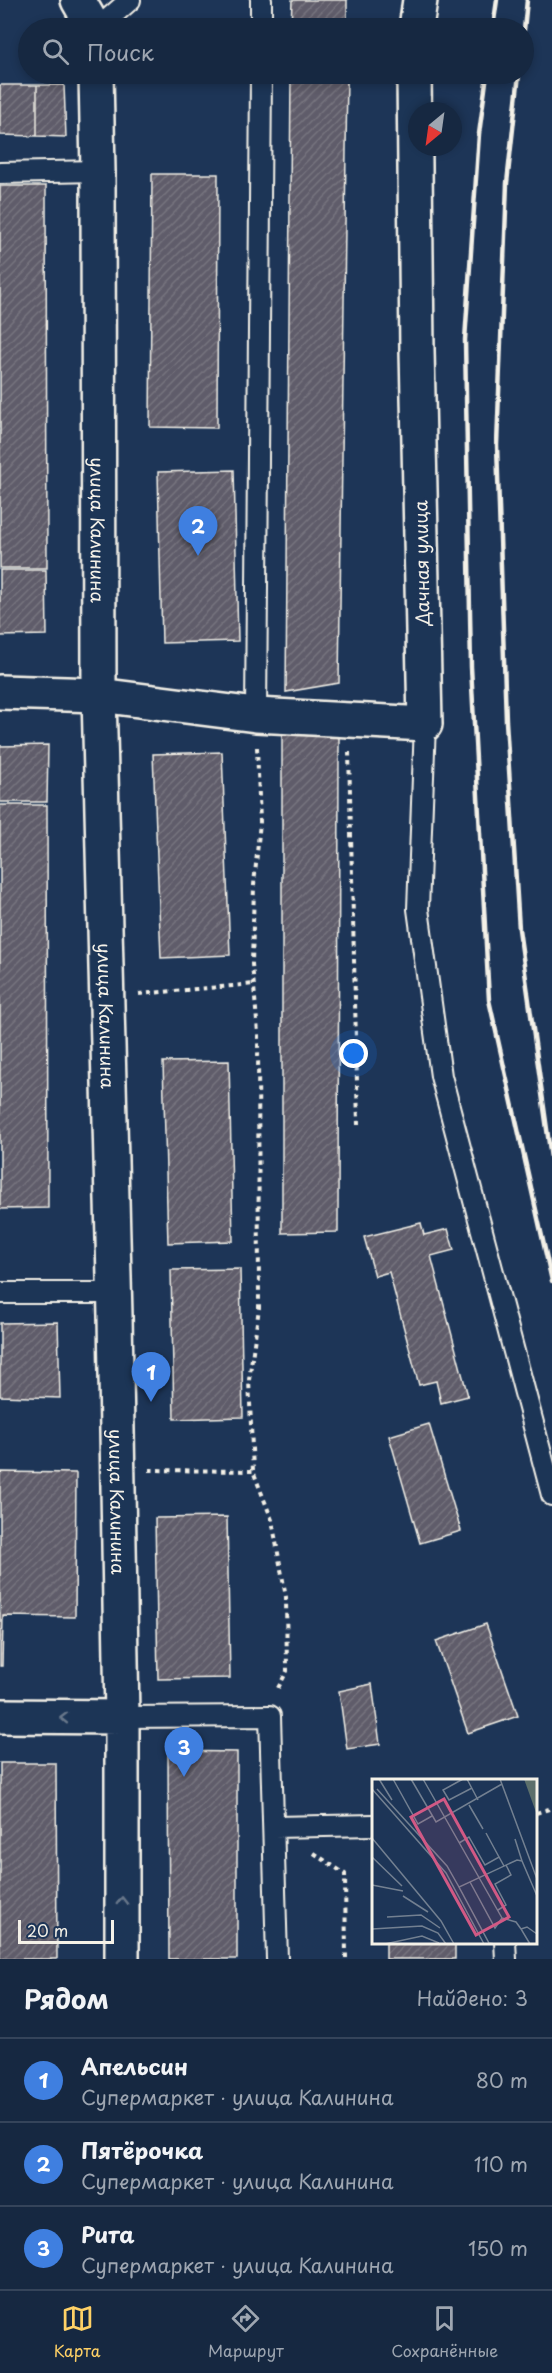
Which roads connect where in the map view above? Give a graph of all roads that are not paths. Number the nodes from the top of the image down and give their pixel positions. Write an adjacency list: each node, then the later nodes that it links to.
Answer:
1 (78, 0): 5 (street)
2 (130, 0): 6 (lane)
3 (261, 0): 7 (lane)
4 (420, 0): 8 (street)
5 (88, 18)
6 (109, 18)
7 (261, 18)
8 (417, 18)
9 (96, 84): 12 (street, улица Калинина)
10 (261, 84): 16 (lane)
11 (414, 84): 17 (street, Дачная улица)
12 (99, 171): 13 (lane); 15 (street, улица Калинина)
13 (0, 173)
14 (0, 692): 15 (street)
15 (99, 695): 16 (street); 19 (street, улица Калинина)
16 (256, 715): 17 (street)
17 (425, 724): 20 (lane)
18 (0, 1293): 19 (lane)
19 (114, 1293): 22 (street, улица Калинина)
20 (552, 1495)
21 (0, 1716): 22 (street, one-way to 21)
22 (122, 1717): 24 (lane); 25 (street, улица Калинина, one-way to 22)
23 (372, 1825): 24 (lane)
24 (274, 1827): 26 (lane)
25 (122, 1959)
26 (277, 1959)

